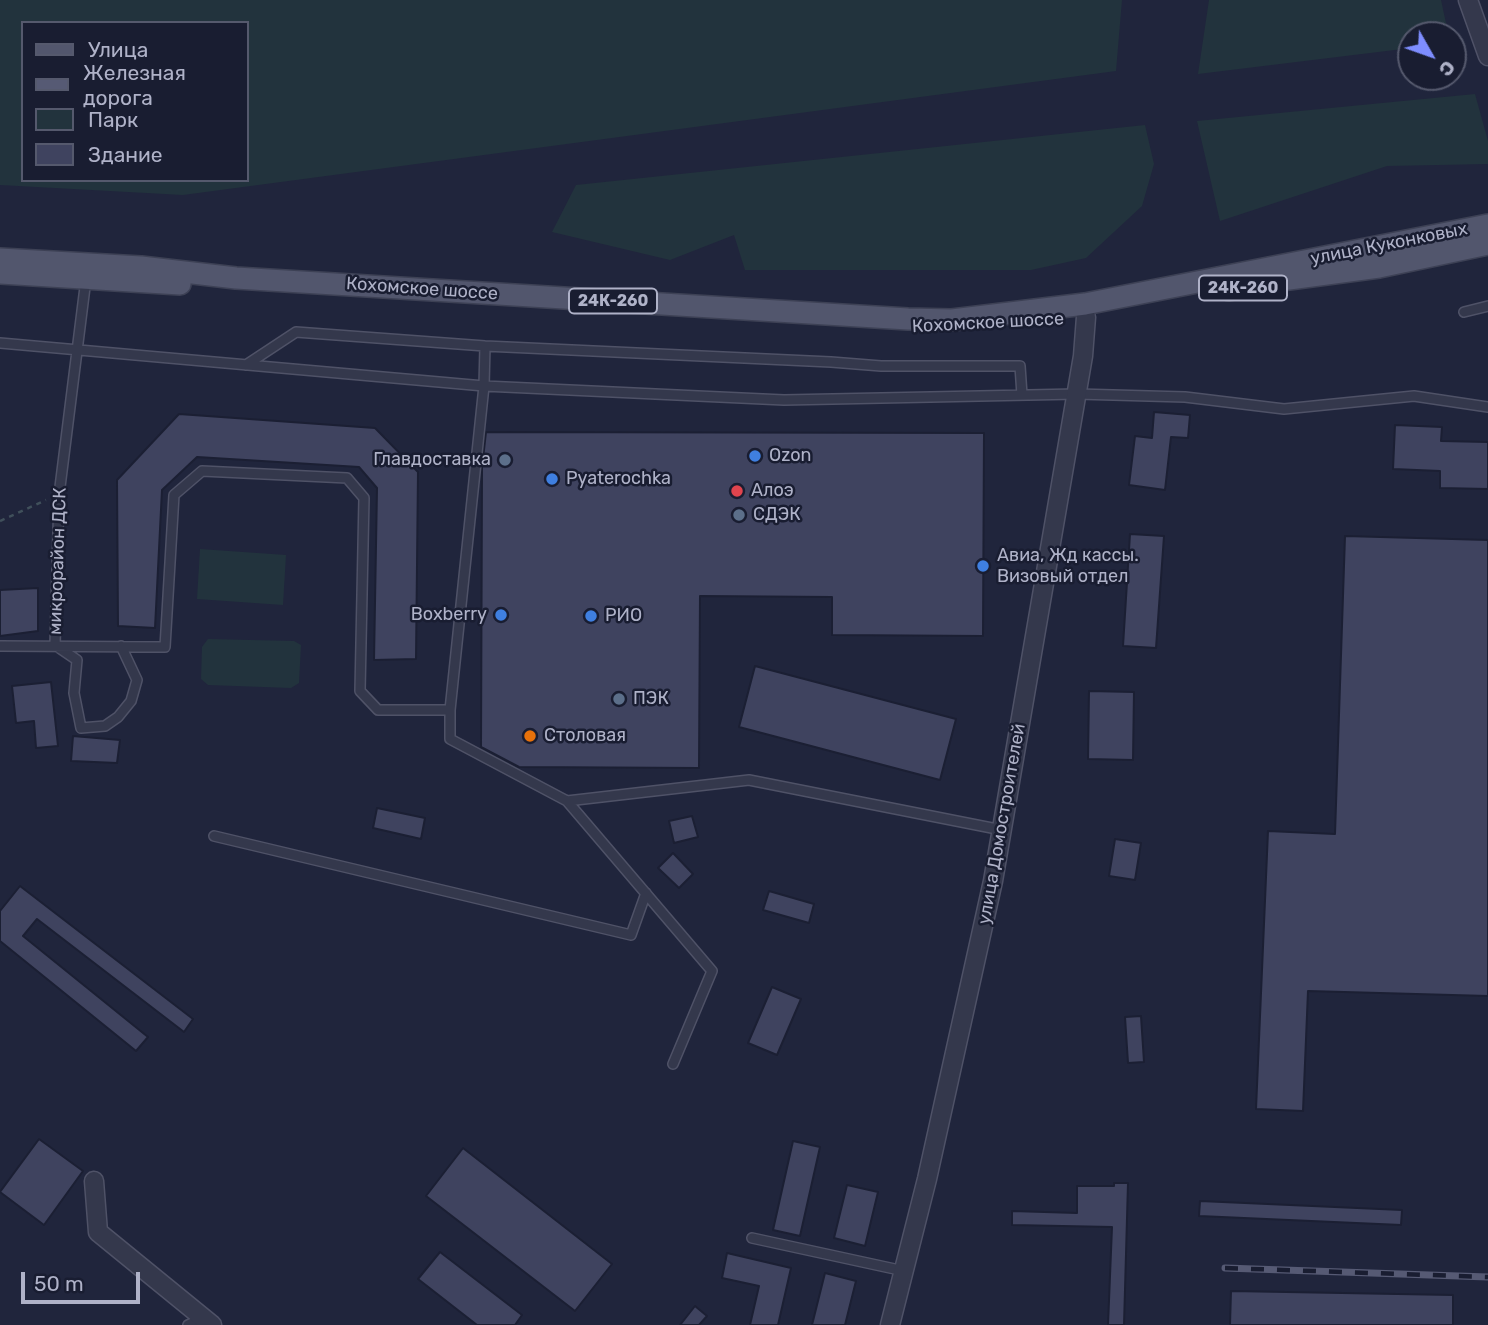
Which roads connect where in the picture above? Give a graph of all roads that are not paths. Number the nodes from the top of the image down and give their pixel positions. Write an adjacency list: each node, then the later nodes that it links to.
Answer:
1 (1468, 0): 2 (street)
2 (1488, 56)
3 (1488, 225): 9 (main road, улица Куконковых)
4 (1488, 244): 9 (main road, улица Куконковых / 24К-260)
5 (0, 259): 6 (main road, Кохомское шоссе / 24К-260)
6 (87, 271): 7 (main road, Кохомское шоссе / 24К-260); 9 (main road, Кохомское шоссе / 24К-260); 13 (lane, микрорайон ДСК)
7 (0, 273)
8 (1488, 306): 10 (lane)
9 (1085, 310): 16 (street, улица Домостроителей)
10 (1464, 312)
11 (0, 343): 13 (lane)
12 (485, 346): 14 (lane); 15 (lane); 17 (lane)
13 (76, 349): 14 (lane); 19 (lane, микрорайон ДСК)
14 (246, 365): 15 (lane)
15 (484, 386): 17 (lane); 22 (lane)
16 (1077, 394): 17 (lane); 18 (lane); 24 (street, улица Домостроителей)
17 (1022, 396)
18 (1488, 407)
19 (55, 645): 20 (lane); 21 (lane); 21 (lane, микрорайон ДСК)
20 (0, 646)
21 (121, 646): 22 (lane)
22 (450, 710): 23 (lane)
23 (567, 800): 24 (lane); 26 (lane)
24 (1002, 830): 30 (street, улица Домостроителей)
25 (214, 836): 26 (lane)
26 (646, 893): 27 (lane)
27 (673, 1064)
28 (94, 1181): 31 (street)
29 (752, 1238): 30 (lane)
30 (904, 1271): 32 (street, улица Домостроителей)
31 (201, 1323)
32 (890, 1325)

